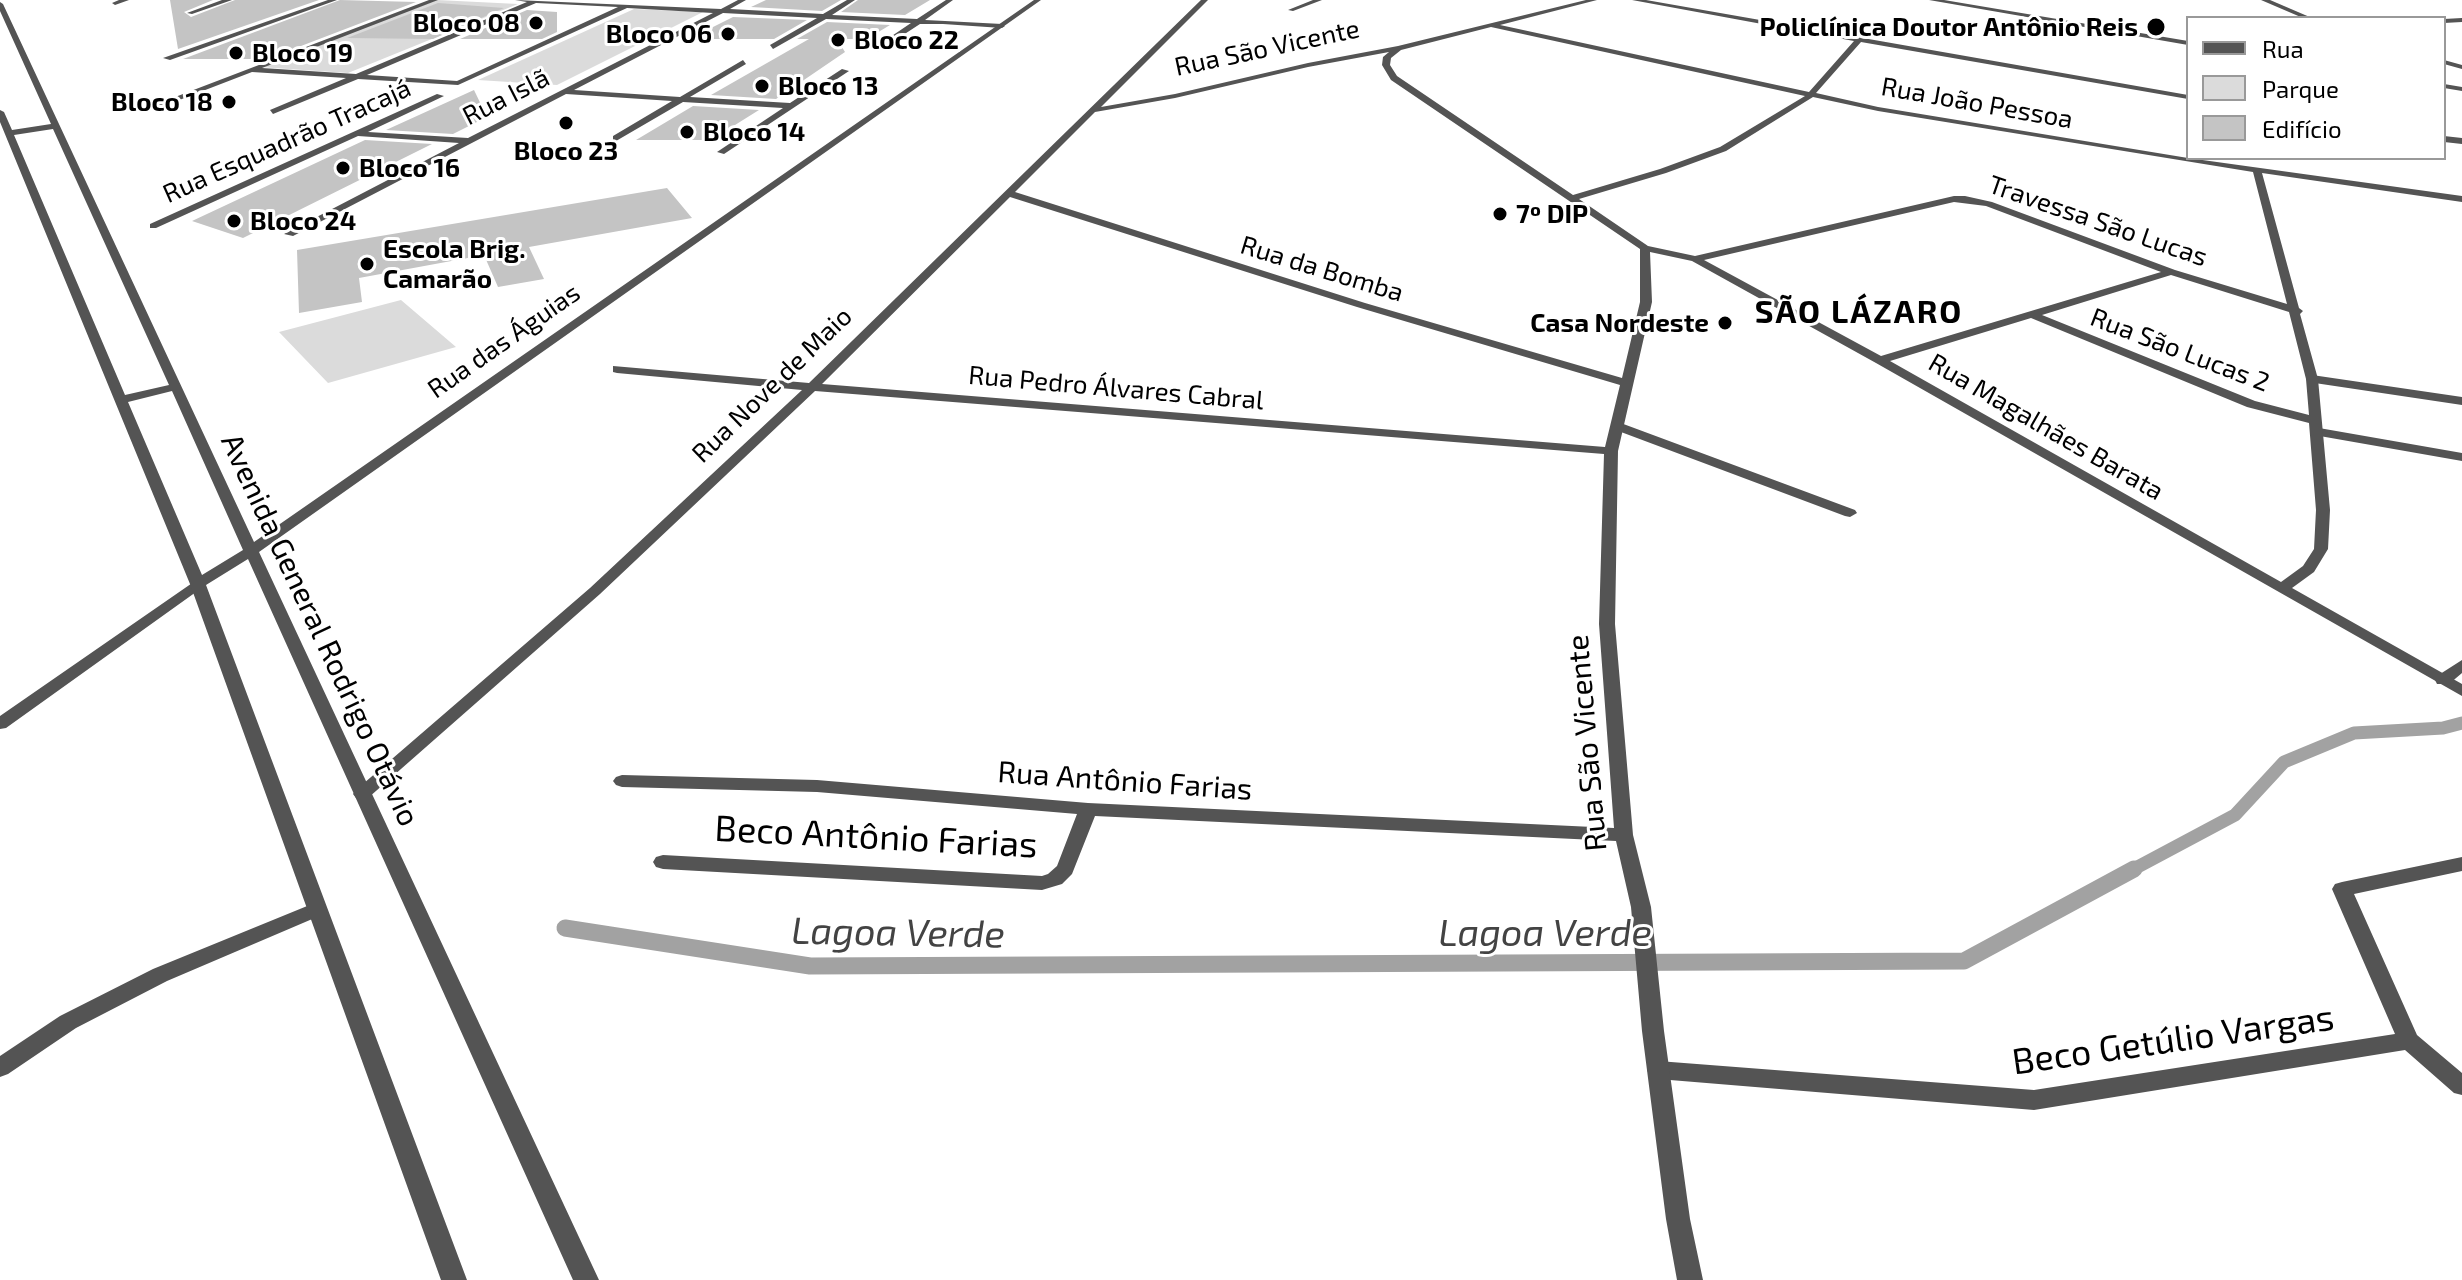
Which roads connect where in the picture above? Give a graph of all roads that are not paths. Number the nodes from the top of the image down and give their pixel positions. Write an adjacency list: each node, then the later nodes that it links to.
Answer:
1 (126, 0): 18 (street)
2 (229, 0): 23 (street)
3 (334, 0): 34 (street)
4 (435, 0): 36 (street)
5 (518, 0): 6 (street)
6 (538, 0): 20 (street); 38 (street)
7 (640, 0): 20 (street)
8 (743, 0): 22 (street, Rua Islã)
9 (852, 0): 25 (street)
10 (950, 0): 26 (street)
11 (1038, 0): 28 (street, Rua das Águias)
12 (1205, 0): 46 (street, Rua Nove de Maio)
13 (1319, 0): 21 (street)
14 (1594, 0): 27 (street, Rua São Vicente)
15 (1635, 0): 29 (street)
16 (1932, 0): 30 (street)
17 (2264, 0): 24 (street)
18 (115, 3)
19 (0, 4): 49 (street, Avenida General Rodrigo Otávio)
20 (627, 6): 22 (street); 38 (street)
21 (1291, 10)
22 (722, 11): 25 (street); 39 (street, Rua Islã)
23 (190, 13)
24 (2304, 16)
25 (824, 17): 26 (street); 31 (street)
26 (917, 22): 28 (street); 33 (street)
27 (1489, 25): 32 (street, Rua São Vicente); 41 (street, Rua João Pessoa)
28 (1002, 26): 81 (street, Rua das Águias)
29 (1858, 41): 41 (street); 42 (street)
30 (2186, 43)
31 (773, 47)
32 (1398, 48): 46 (street, Rua São Vicente); 59 (street, Rua Magalhães Barata)
33 (877, 50)
34 (167, 58)
35 (743, 62): 43 (street)
36 (253, 70): 38 (street); 45 (street)
37 (845, 71): 44 (street)
38 (356, 77): 48 (street)
39 (565, 92): 43 (street); 53 (street, Rua Islã)
40 (440, 96): 51 (street, Rua Esquadrão Tracajá)
41 (1809, 97): 55 (street, Rua João Pessoa); 59 (street)
42 (2186, 97)
43 (681, 99): 44 (street); 52 (street)
44 (792, 106): 54 (street)
45 (153, 107)
46 (1090, 111): 58 (street, Rua Nove de Maio)
47 (0, 112): 50 (street)
48 (273, 112)
49 (56, 126): 50 (street); 72 (street, Avenida General Rodrigo Otávio)
50 (9, 133): 74 (street)
51 (357, 134): 53 (street); 61 (street, Rua Esquadrão Tracajá)
52 (616, 138)
53 (469, 141): 62 (street, Rua Islã)
54 (721, 152)
55 (2186, 159)
56 (2190, 160): 57 (street, Rua João Pessoa)
57 (2257, 171): 60 (street, Rua João Pessoa); 66 (street)
58 (1007, 193): 71 (street, Rua da Bomba); 73 (street, Rua Nove de Maio)
59 (1570, 199): 63 (street, Rua Magalhães Barata)
60 (2462, 199)
61 (153, 226)
62 (289, 234)
63 (1645, 248): 64 (street, Rua Magalhães Barata); 71 (street, Rua São Vicente)
64 (1695, 259): 65 (street, Travessa São Lucas); 68 (street, Rua Magalhães Barata)
65 (2171, 272): 66 (street, Travessa São Lucas); 67 (street)
66 (2297, 311): 70 (street)
67 (2031, 314): 68 (street); 77 (street, Rua São Lucas 2)
68 (1880, 360): 83 (street, Rua Magalhães Barata)
69 (617, 369): 73 (street, Rua Pedro Álvares Cabral)
70 (2312, 379): 75 (street); 77 (street)
71 (1626, 383): 76 (street, Rua São Vicente)
72 (175, 387): 74 (street); 81 (street, Avenida General Rodrigo Otávio)
73 (812, 387): 78 (street, Rua Pedro Álvares Cabral); 89 (street, Rua Nove de Maio)
74 (121, 400): 82 (street)
75 (2462, 401)
76 (1618, 426): 78 (street, Rua São Vicente); 80 (street)
77 (2316, 426): 79 (street, Rua São Lucas 2); 83 (street)
78 (1611, 451): 91 (street, Rua São Vicente)
79 (2462, 457)
80 (1850, 513)
81 (251, 551): 82 (street, Rua das Águias); 89 (street, Avenida General Rodrigo Otávio)
82 (198, 584): 87 (street, Rua das Águias); 94 (street)
83 (2281, 589): 85 (street, Rua Magalhães Barata)
84 (2462, 665): 85 (street)
85 (2443, 680): 86 (street, Rua Magalhães Barata)
86 (2462, 691)
87 (0, 724)
88 (622, 781): 90 (street, Rua Antônio Farias)
89 (362, 794): 100 (street, Avenida General Rodrigo Otávio)
90 (1088, 809): 91 (street, Rua Antônio Farias); 92 (street, Beco Antônio Farias)
91 (1624, 835): 97 (street, Rua São Vicente)
92 (663, 862)
93 (2462, 864): 95 (street)
94 (317, 909): 96 (street); 99 (street)
95 (2409, 1041): 97 (street, Beco Getúlio Vargas); 98 (street)
96 (0, 1068)
97 (1658, 1070): 101 (street, Rua São Vicente)
98 (2462, 1086)
99 (454, 1280)
100 (586, 1280)
101 (1690, 1280)

